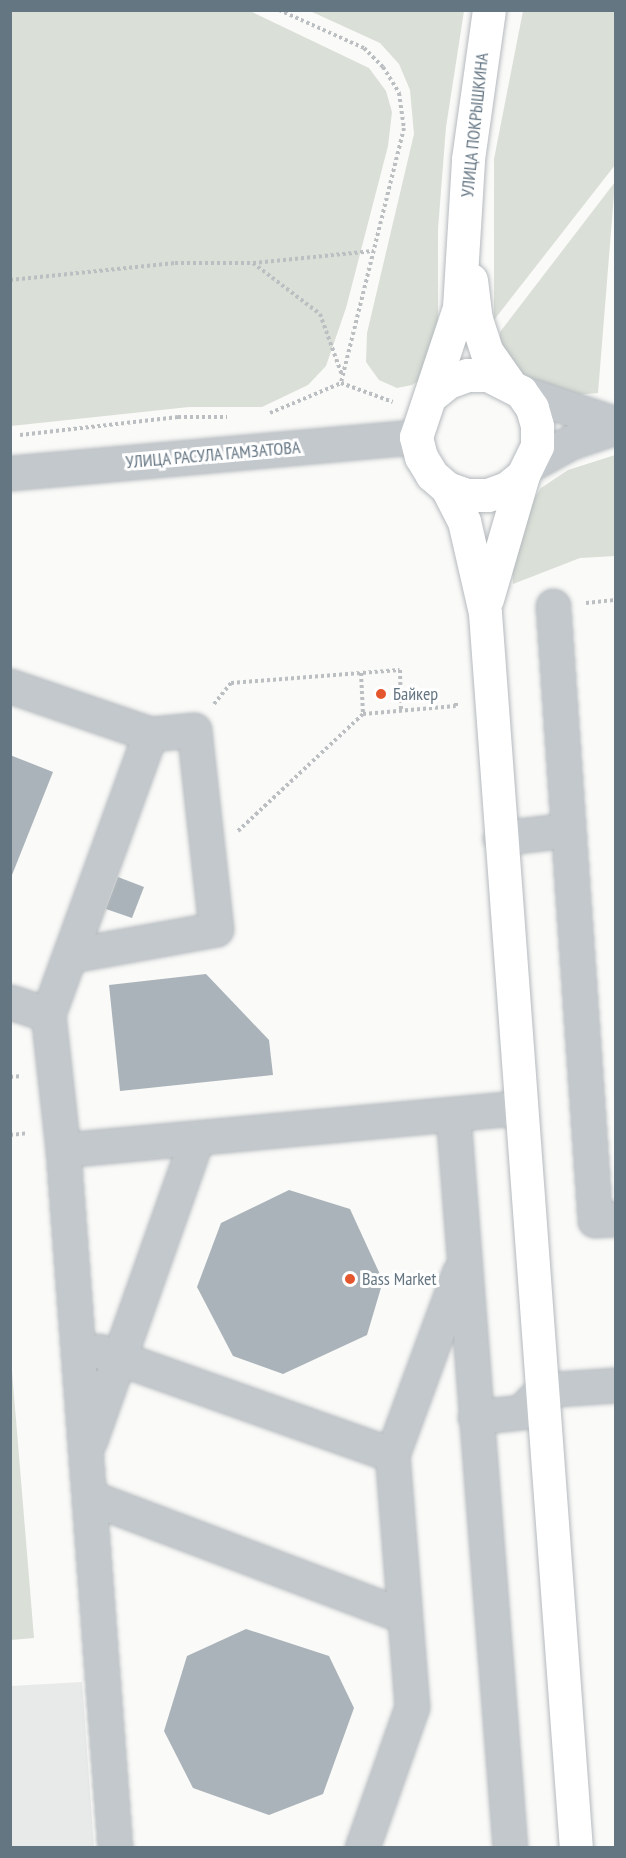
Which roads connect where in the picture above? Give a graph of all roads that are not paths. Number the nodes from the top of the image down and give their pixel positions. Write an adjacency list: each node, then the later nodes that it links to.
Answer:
1 (489, 10): 2 (main road, УЛИЦА ПОКРЫШКИНА)
2 (465, 240): 3 (main road, УЛИЦА ПОКРЫШКИНА); 4 (main road, УЛИЦА ПОКРЫШКИНА)
3 (514, 387): 4 (main road); 5 (street); 6 (main road)
4 (423, 415): 7 (street, УЛИЦА РАСУЛА ГАМЗАТОВА); 8 (main road)
5 (615, 425): 6 (street)
6 (527, 470): 8 (main road); 10 (main road)
7 (10, 473)
8 (447, 488): 10 (main road)
9 (553, 606): 13 (street)
10 (485, 613): 14 (main road)
11 (10, 686): 12 (street)
12 (150, 734): 15 (street); 15 (street)
13 (568, 830): 14 (street); 22 (street)
14 (500, 838): 18 (main road)
15 (72, 955): 17 (street)
16 (10, 1002): 17 (street)
17 (48, 1014): 21 (street)
18 (520, 1108): 19 (street); 27 (main road)
19 (453, 1114): 20 (street); 23 (street)
20 (197, 1138): 21 (street); 25 (street)
21 (63, 1150): 24 (street)
22 (615, 1219)
23 (463, 1263): 28 (street); 30 (street)
24 (78, 1343): 25 (street); 29 (street)
25 (119, 1358): 29 (street); 30 (street)
26 (615, 1384): 27 (street)
27 (542, 1390): 28 (street); 36 (main road)
28 (475, 1417): 35 (street)
29 (86, 1453): 31 (street)
30 (392, 1455): 32 (street)
31 (89, 1497): 32 (street); 33 (street)
32 (402, 1615): 34 (street)
33 (115, 1848)
34 (362, 1848)
35 (510, 1848)
36 (576, 1848)

